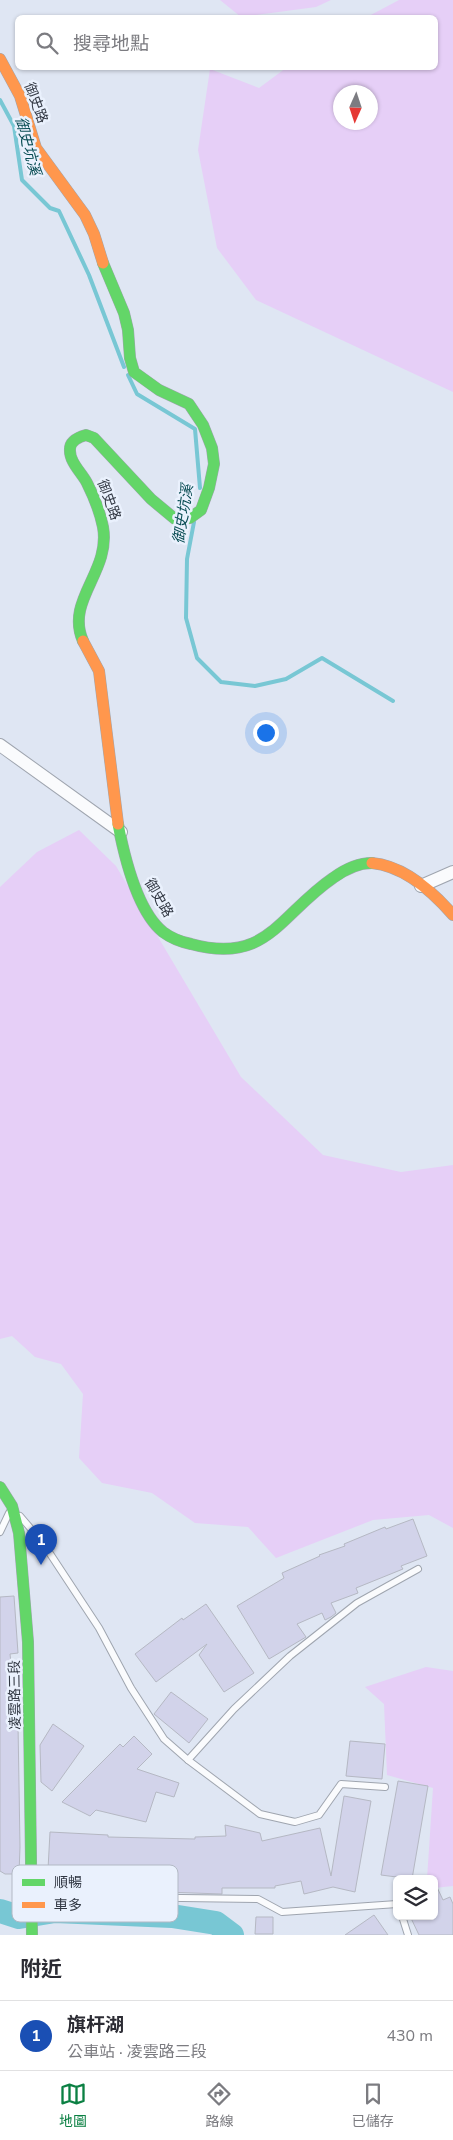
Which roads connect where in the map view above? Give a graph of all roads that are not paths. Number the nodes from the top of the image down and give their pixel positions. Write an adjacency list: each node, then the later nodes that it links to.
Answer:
1 (0, 59): 3 (street, 御史路)
2 (0, 745): 3 (street)
3 (121, 832): 5 (street, 御史路)
4 (453, 872): 5 (street)
5 (421, 886): 6 (street, 御史路)
6 (453, 914)
7 (0, 1487): 8 (street, 凌雲路三段)
8 (12, 1506): 9 (lane); 11 (lane); 13 (street, 凌雲路三段)
9 (0, 1532)
10 (418, 1568): 11 (lane)
11 (188, 1760): 12 (lane)
12 (385, 1787)
13 (31, 1865)
14 (178, 1900): 15 (lane)
15 (393, 1904)
16 (403, 1920): 17 (lane)
17 (408, 1935)

